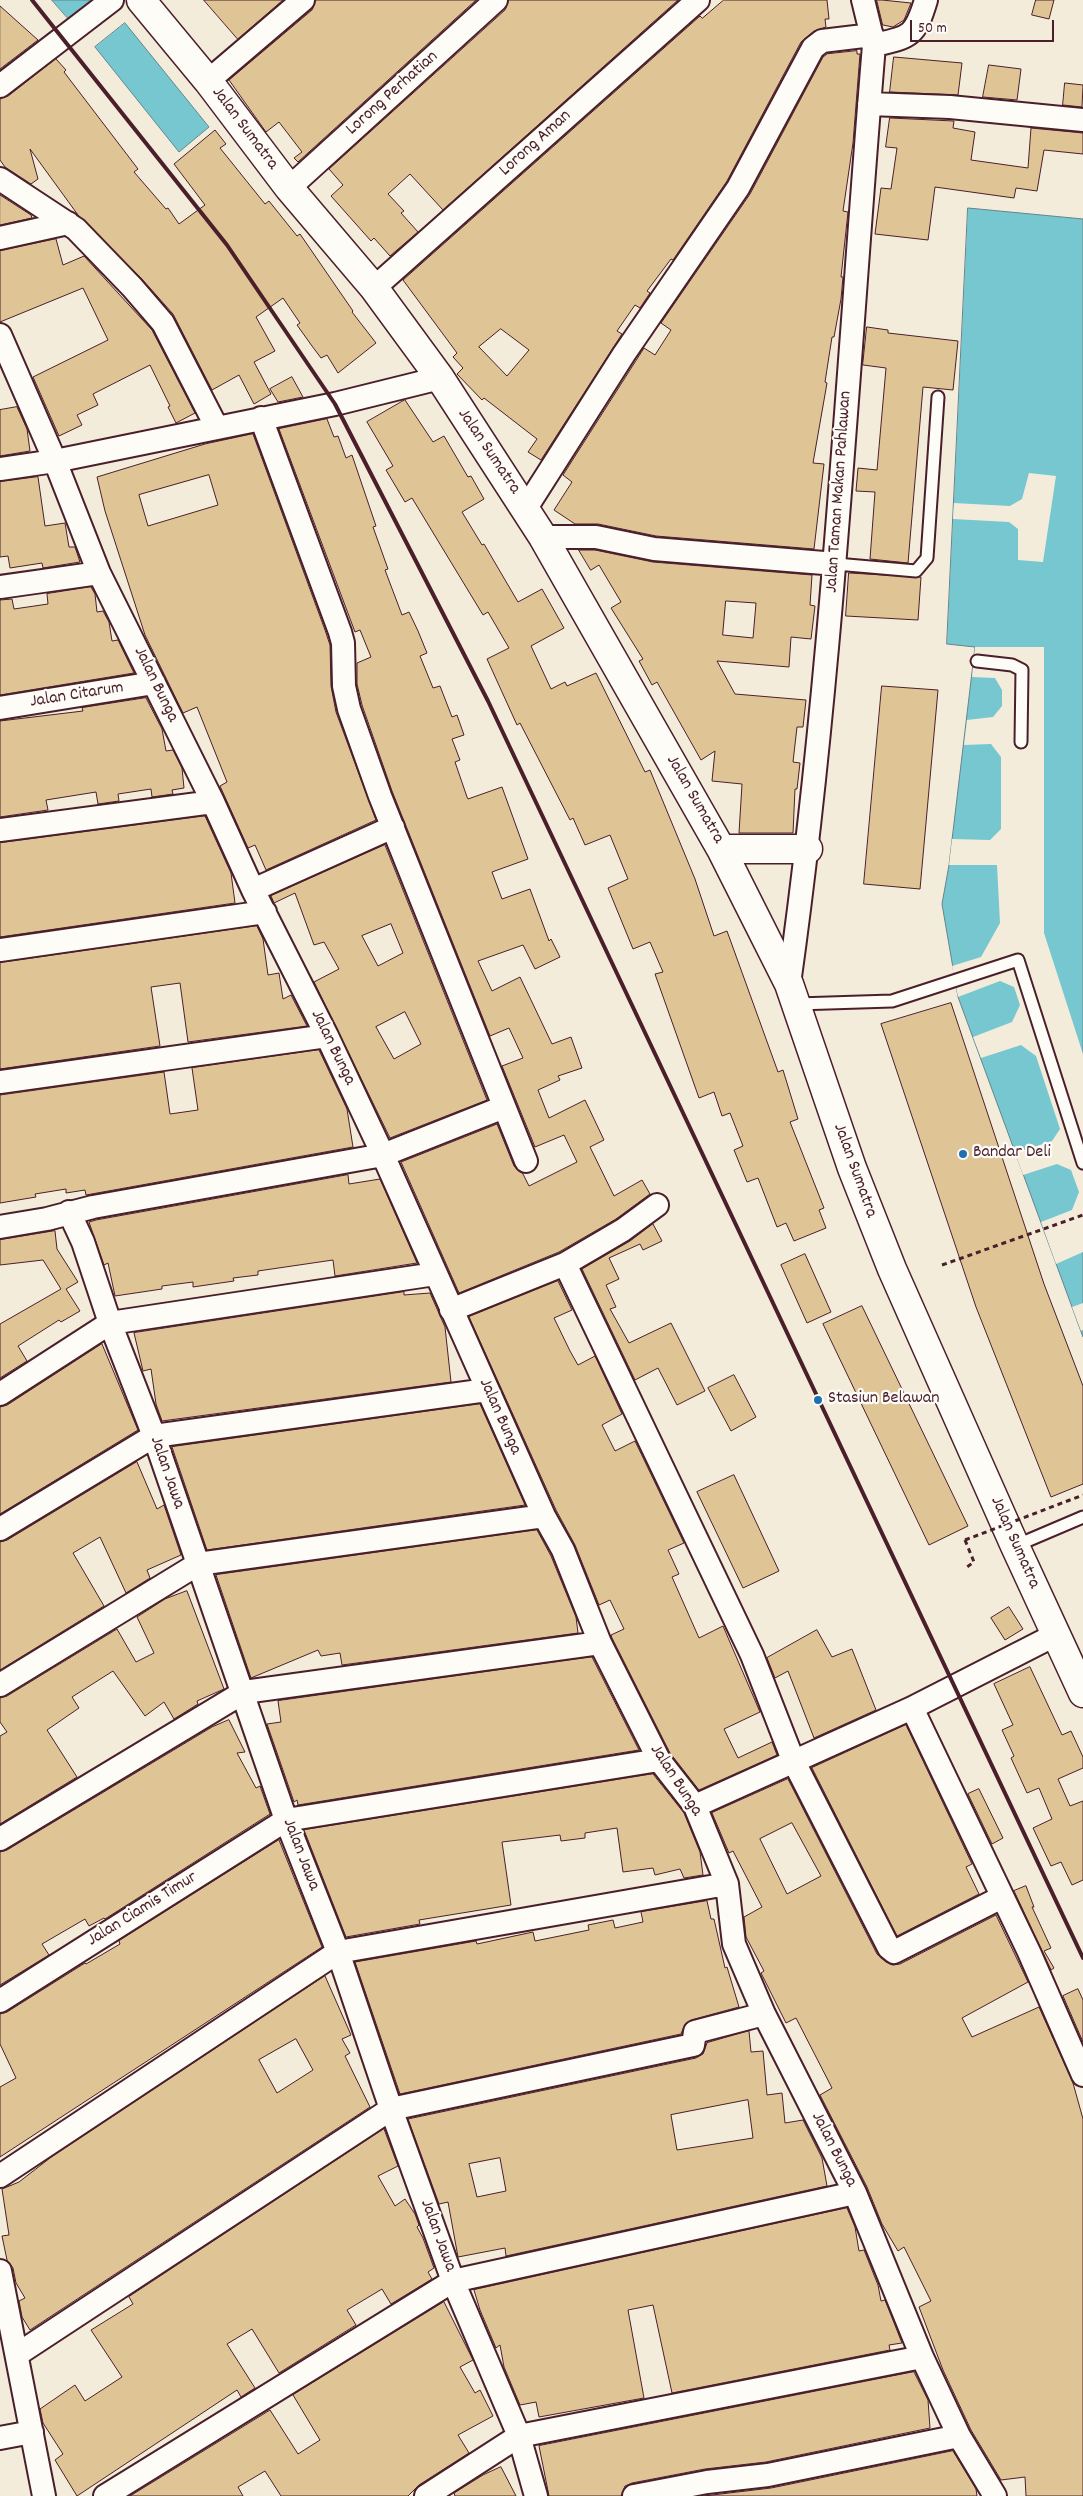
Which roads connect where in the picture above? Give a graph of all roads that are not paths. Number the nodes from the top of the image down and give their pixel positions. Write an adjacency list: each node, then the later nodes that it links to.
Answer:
1 (112, 0): 10 (street)
2 (141, 0): 9 (highway, Jalan Sumatra)
3 (303, 0): 9 (street)
4 (496, 0): 14 (street, Lorong Perhatian)
5 (698, 0): 17 (street, Lorong Aman)
6 (864, 0): 8 (street, Jalan Taman Makan Pahlawan)
7 (926, 0): 8 (street)
8 (873, 40): 11 (street, Jalan Taman Makan Pahlawan); 25 (street)
9 (208, 81): 14 (highway, Jalan Sumatra)
10 (0, 86)
11 (869, 104): 12 (street); 27 (street, Jalan Taman Makan Pahlawan)
12 (1083, 120)
13 (0, 179): 15 (street)
14 (290, 188): 17 (highway, Jalan Sumatra)
15 (68, 223): 16 (street); 22 (street)
16 (0, 238)
17 (374, 288): 19 (highway, Jalan Sumatra)
18 (1, 341): 23 (street, Jalan Bunga)
19 (440, 378): 21 (street); 25 (highway, Jalan Sumatra)
20 (938, 397): 27 (lane)
21 (261, 418): 22 (street); 35 (street)
22 (216, 426): 23 (street)
23 (55, 461): 24 (street); 28 (street, Jalan Bunga)
24 (0, 469)
25 (526, 508): 26 (highway, Jalan Sumatra)
26 (543, 537): 27 (street); 37 (highway, Jalan Sumatra)
27 (836, 564): 38 (street, Jalan Taman Makan Pahlawan)
28 (99, 573): 29 (street); 31 (street, Jalan Bunga)
29 (0, 587)
30 (977, 662): 33 (lane)
31 (154, 684): 32 (street, Jalan Citarum); 34 (street, Jalan Bunga)
32 (0, 708)
33 (1021, 742)
34 (213, 802): 36 (street); 39 (street, Jalan Bunga)
35 (393, 828): 39 (street); 45 (street)
36 (0, 830)
37 (721, 849): 38 (highway); 42 (highway, Jalan Sumatra)
38 (808, 849): 42 (street, Jalan Taman Makan Pahlawan)
39 (253, 890): 40 (street, Jalan Bunga)
40 (265, 912): 41 (street); 43 (street, Jalan Bunga)
41 (0, 950)
42 (792, 994): 48 (lane); 62 (highway, Jalan Sumatra)
43 (327, 1036): 44 (street); 46 (street, Jalan Bunga)
44 (0, 1082)
45 (504, 1107): 46 (street); 47 (street)
46 (383, 1155): 50 (street); 53 (street, Jalan Bunga)
47 (526, 1161)
48 (1083, 1163)
49 (657, 1205): 52 (street)
50 (68, 1212): 51 (street); 55 (street, Jalan Jawa)
51 (0, 1227)
52 (565, 1264): 54 (street); 71 (street)
53 (435, 1274): 54 (street, Jalan Bunga); 55 (street)
54 (451, 1310): 56 (street, Jalan Bunga)
55 (110, 1323): 57 (street); 58 (street, Jalan Jawa)
56 (487, 1390): 58 (street); 59 (street, Jalan Bunga)
57 (0, 1394)
58 (154, 1436): 61 (street); 63 (street, Jalan Jawa)
59 (544, 1516): 63 (street); 65 (street, Jalan Bunga)
60 (1083, 1517): 62 (lane)
61 (0, 1530)
62 (1015, 1546): 64 (highway, Jalan Sumatra)
63 (198, 1564): 66 (street); 67 (street, Jalan Jawa)
64 (1056, 1635): 68 (highway, Jalan Sumatra); 69 (street)
65 (600, 1643): 67 (street); 70 (street, Jalan Bunga)
66 (0, 1685)
67 (244, 1692): 73 (street, Jalan Jawa); 74 (street)
68 (1083, 1693)
69 (912, 1708): 71 (street); 76 (street)
70 (659, 1760): 72 (street, Jalan Bunga); 73 (street)
71 (793, 1760): 72 (street); 76 (street)
72 (695, 1806): 75 (street, Jalan Bunga)
73 (286, 1820): 77 (street, Jalan Jawa); 78 (street, Jalan Ciamis Timur)
74 (0, 1839)
75 (727, 1884): 77 (street); 79 (street, Jalan Bunga)
76 (1002, 1897): 80 (street)
77 (338, 1952): 81 (street, Jalan Jawa); 82 (street)
78 (0, 2001)
79 (764, 2014): 81 (street); 83 (street, Jalan Bunga)
80 (1083, 2075)
81 (391, 2109): 85 (street, Jalan Jawa); 86 (street)
82 (0, 2176)
83 (855, 2193): 85 (street); 87 (street, Jalan Bunga)
84 (0, 2271): 86 (street)
85 (453, 2281): 89 (street, Jalan Jawa); 93 (street)
86 (18, 2354): 88 (street)
87 (922, 2356): 89 (street); 90 (street, Jalan Bunga)
88 (32, 2432): 91 (street); 92 (street)
89 (519, 2436): 94 (street); 95 (street, Jalan Jawa)
90 (959, 2436): 96 (street); 97 (street, Jalan Bunga)
91 (0, 2438)
92 (44, 2496)
93 (105, 2496)
94 (426, 2496)
95 (536, 2496)
96 (634, 2496)
97 (995, 2496)

